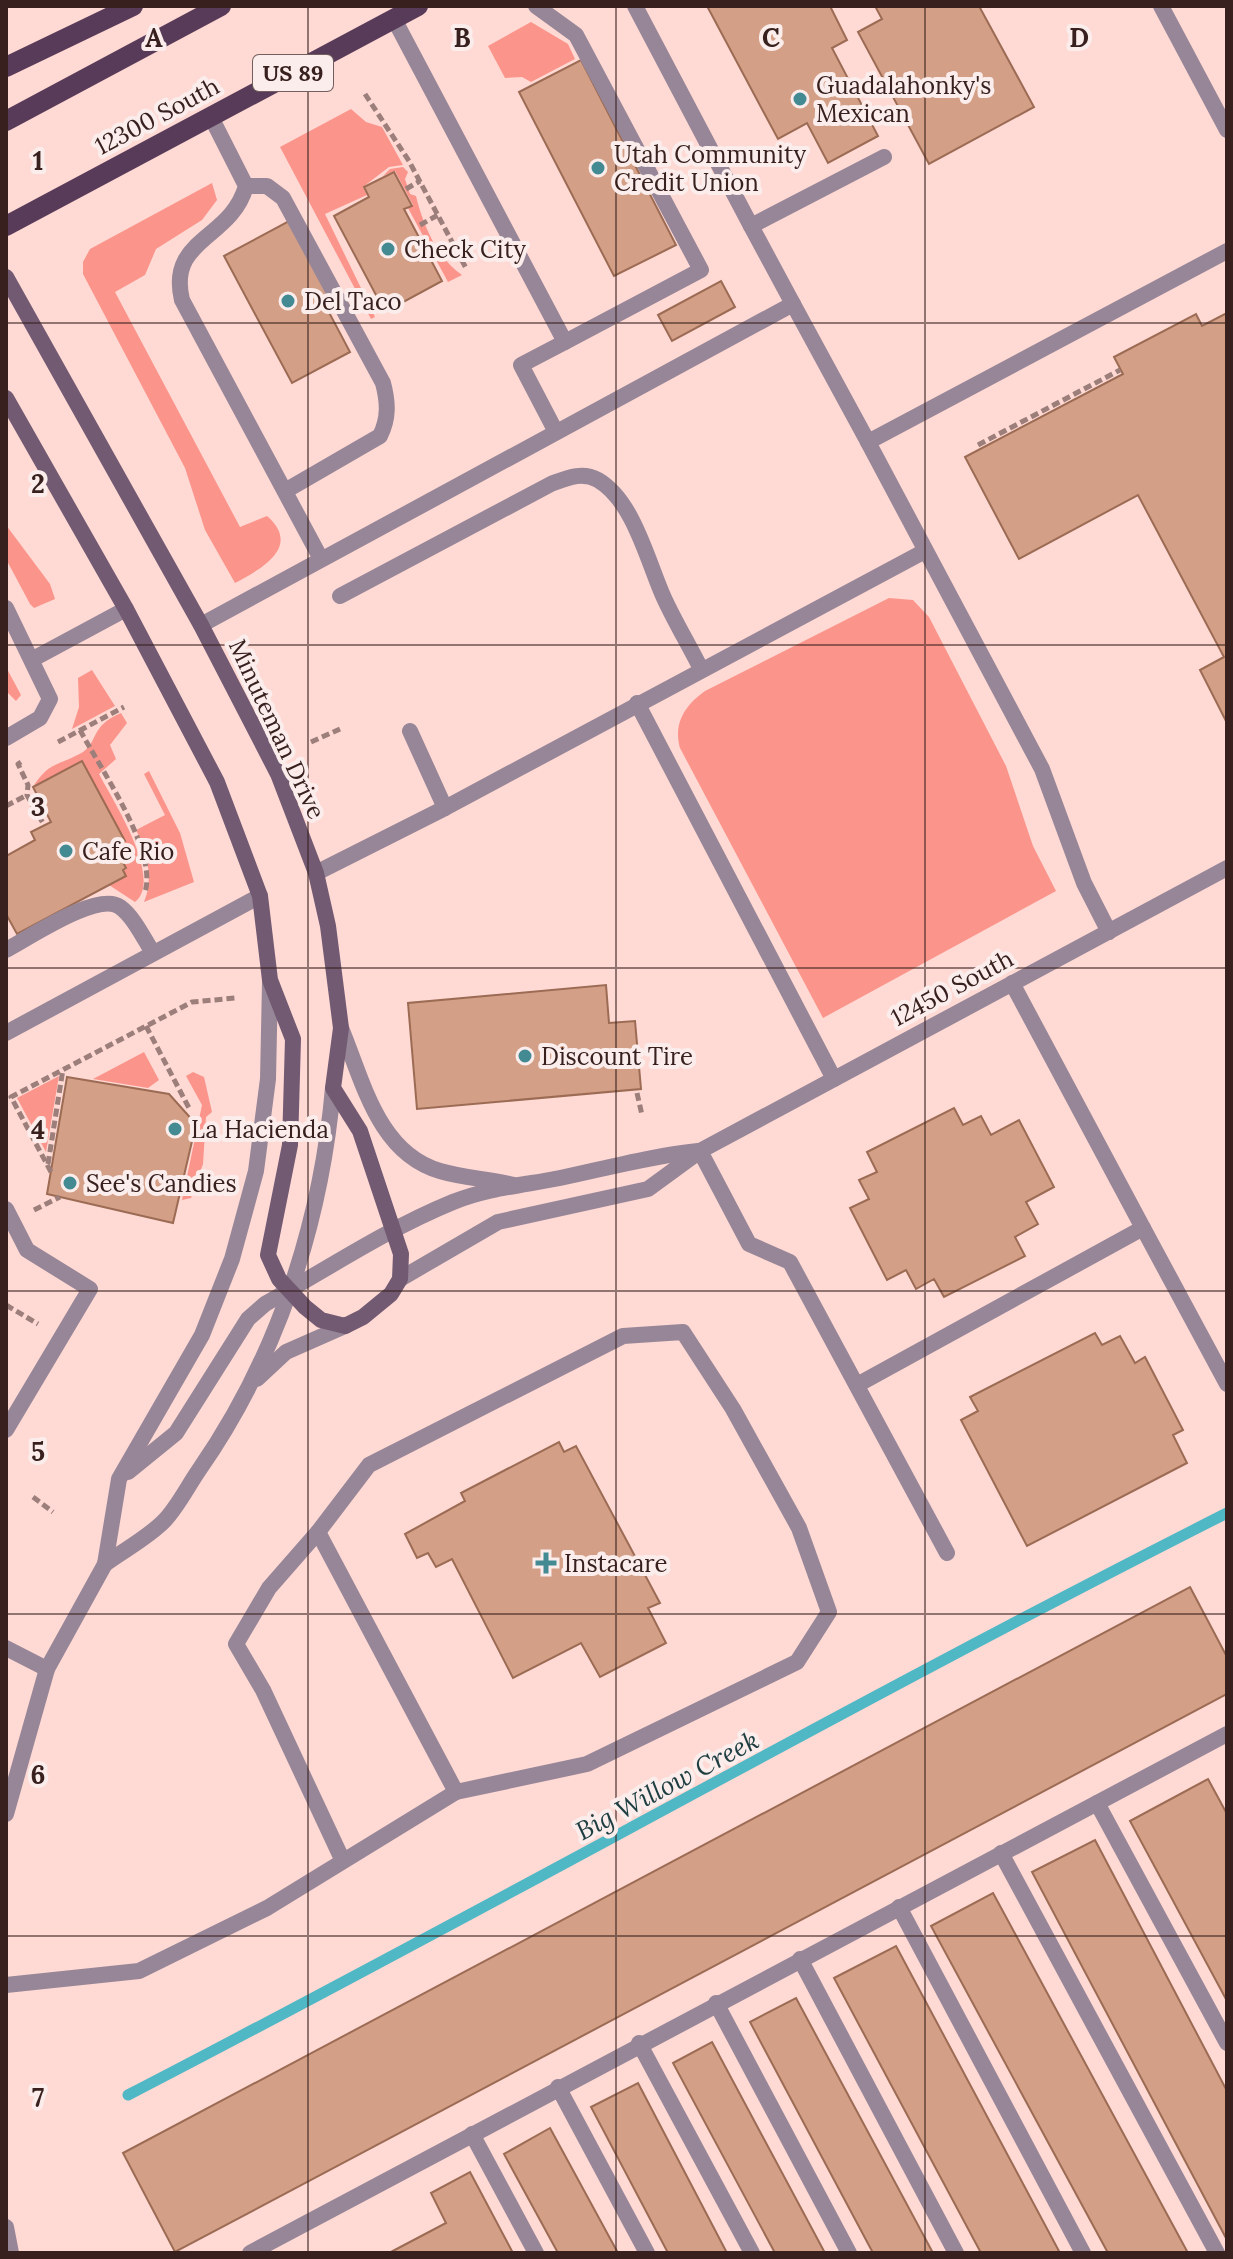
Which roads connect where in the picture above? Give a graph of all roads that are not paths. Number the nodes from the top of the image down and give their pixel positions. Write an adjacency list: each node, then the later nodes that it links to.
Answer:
1 (133, 6): 8 (main road)
2 (221, 6): 10 (main road)
3 (418, 6): 7 (main road, 12300 South / US 89)
4 (536, 6): 19 (street)
5 (635, 6): 15 (street)
6 (1161, 6): 11 (street)
7 (394, 19): 9 (main road, 12300 South / US 89); 19 (street)
8 (6, 67)
9 (211, 117): 13 (street); 14 (main road, 12300 South / US 89)
10 (6, 121)
11 (1227, 130)
12 (884, 157): 15 (street)
13 (246, 186): 23 (street); 23 (street)
14 (6, 226)
15 (751, 226): 18 (street)
16 (1227, 251): 22 (street)
17 (6, 277): 29 (main road, Minuteman Drive)
18 (793, 304): 21 (street); 22 (street)
19 (565, 342): 21 (street)
20 (6, 398): 28 (main road, Minuteman Drive)
21 (556, 432): 25 (street)
22 (868, 442): 24 (street)
23 (285, 491): 25 (street)
24 (925, 551): 31 (street); 39 (street)
25 (321, 559): 29 (street)
26 (340, 596): 31 (street)
27 (6, 608): 30 (street)
28 (126, 609): 30 (street); 38 (main road, Minuteman Drive)
29 (201, 625): 37 (main road, Minuteman Drive)
30 (33, 659): 34 (street)
31 (701, 669): 32 (street)
32 (637, 703): 35 (street); 46 (street)
33 (410, 731): 35 (street)
34 (6, 738)
35 (445, 808): 37 (street)
36 (1227, 868): 39 (street, 12450 South)
37 (316, 873): 44 (main road, Minuteman Drive)
38 (260, 896): 41 (street); 42 (main road, Minuteman Drive)
39 (1109, 932): 43 (street, 12450 South)
40 (6, 950): 41 (street)
41 (153, 953): 45 (street)
42 (270, 980): 54 (main road); 60 (street, Minuteman Drive)
43 (1012, 983): 46 (street, 12450 South); 51 (street)
44 (341, 1028): 47 (main road, Minuteman Drive); 49 (street)
45 (6, 1033)
46 (834, 1079): 48 (street, 12450 South)
47 (333, 1088): 52 (main road); 54 (street, Minuteman Drive)
48 (700, 1151): 49 (street, 12450 South); 53 (street, 12450 South); 58 (street)
49 (516, 1185): 52 (street, 12450 South)
50 (6, 1209): 59 (street)
51 (1143, 1228): 57 (street); 58 (street)
52 (395, 1229): 53 (main road); 54 (street, 12450 South)
53 (400, 1279): 55 (main road)
54 (289, 1290): 55 (main road); 56 (street, Minuteman Drive); 60 (street, 12450 South)
55 (345, 1326): 56 (street)
56 (252, 1383): 63 (street, Minuteman Drive)
57 (1227, 1384)
58 (857, 1385): 62 (street)
59 (6, 1430)
60 (119, 1479): 63 (street, Minuteman Drive)
61 (318, 1532): 67 (street); 67 (street); 71 (street)
62 (947, 1553)
63 (105, 1564): 65 (street, Minuteman Drive)
64 (6, 1648): 65 (street)
65 (47, 1669): 69 (street, Minuteman Drive)
66 (1227, 1734): 68 (street)
67 (456, 1792): 71 (street)
68 (1097, 1803): 70 (street); 77 (street)
69 (6, 1814)
70 (1001, 1853): 72 (street); 89 (street)
71 (342, 1859): 74 (street)
72 (899, 1907): 73 (street); 88 (street)
73 (800, 1959): 75 (street); 87 (street)
74 (6, 1985)
75 (716, 2003): 76 (street); 86 (street)
76 (639, 2043): 78 (street); 85 (street)
77 (1227, 2043)
78 (558, 2087): 79 (street); 84 (street)
79 (472, 2134): 82 (street); 83 (street)
80 (6, 2227): 81 (street)
81 (11, 2253)
82 (250, 2253)
83 (536, 2253)
84 (647, 2253)
85 (752, 2253)
86 (849, 2253)
87 (956, 2253)
88 (1083, 2253)
89 (1217, 2253)

